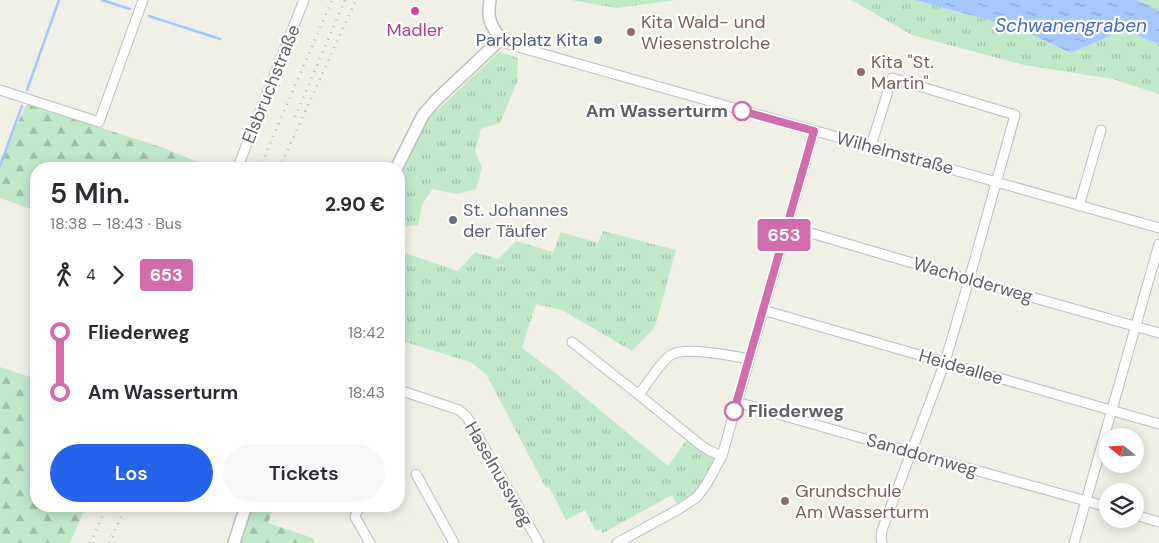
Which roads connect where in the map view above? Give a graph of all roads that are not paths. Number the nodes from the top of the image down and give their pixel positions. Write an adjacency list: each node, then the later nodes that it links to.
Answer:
1 (143, 0): 5 (street)
2 (304, 0): 9 (street, Elsbruchstraße)
3 (490, 0): 4 (street)
4 (501, 40): 7 (street, Wilhelmstraße); 10 (street)
5 (0, 90)
6 (1101, 130): 12 (street)
7 (814, 131): 8 (street, Wilhelmstraße); 13 (street)
8 (871, 146): 11 (street, Wilhelmstraße); 11 (street)
9 (240, 162)
10 (400, 162)
11 (996, 181): 12 (street, Wilhelmstraße); 16 (street)
12 (1079, 206): 14 (street, Wilhelmstraße)
13 (787, 226): 16 (street, Wacholderweg); 17 (street)
14 (1159, 228)
15 (1159, 244): 18 (street)
16 (969, 280): 18 (street, Wacholderweg); 22 (street)
17 (763, 310): 21 (street); 22 (street, Heideallee)
18 (1135, 326): 19 (street, Wacholderweg); 26 (street)
19 (1159, 333)
20 (572, 342): 24 (street)
21 (749, 359): 24 (street); 25 (street)
22 (945, 362): 26 (street, Heideallee); 28 (street)
23 (405, 392): 40 (street, Haselnussweg)
24 (639, 394): 29 (street)
25 (737, 402): 28 (street, Sanddornweg); 29 (street)
26 (1111, 410): 27 (street, Heideallee); 31 (street)
27 (1159, 424)
28 (910, 452): 31 (street, Sanddornweg); 42 (street)
29 (722, 456): 41 (street)
30 (416, 474): 39 (street)
31 (1086, 500): 32 (street, Sanddornweg); 43 (street)
32 (1099, 504)
33 (244, 512): 37 (street)
34 (357, 512): 38 (street)
35 (1144, 518): 36 (street)
36 (1159, 522)
37 (234, 543)
38 (370, 543)
39 (454, 543)
40 (539, 543)
41 (617, 543)
42 (882, 543)
43 (1074, 543)

